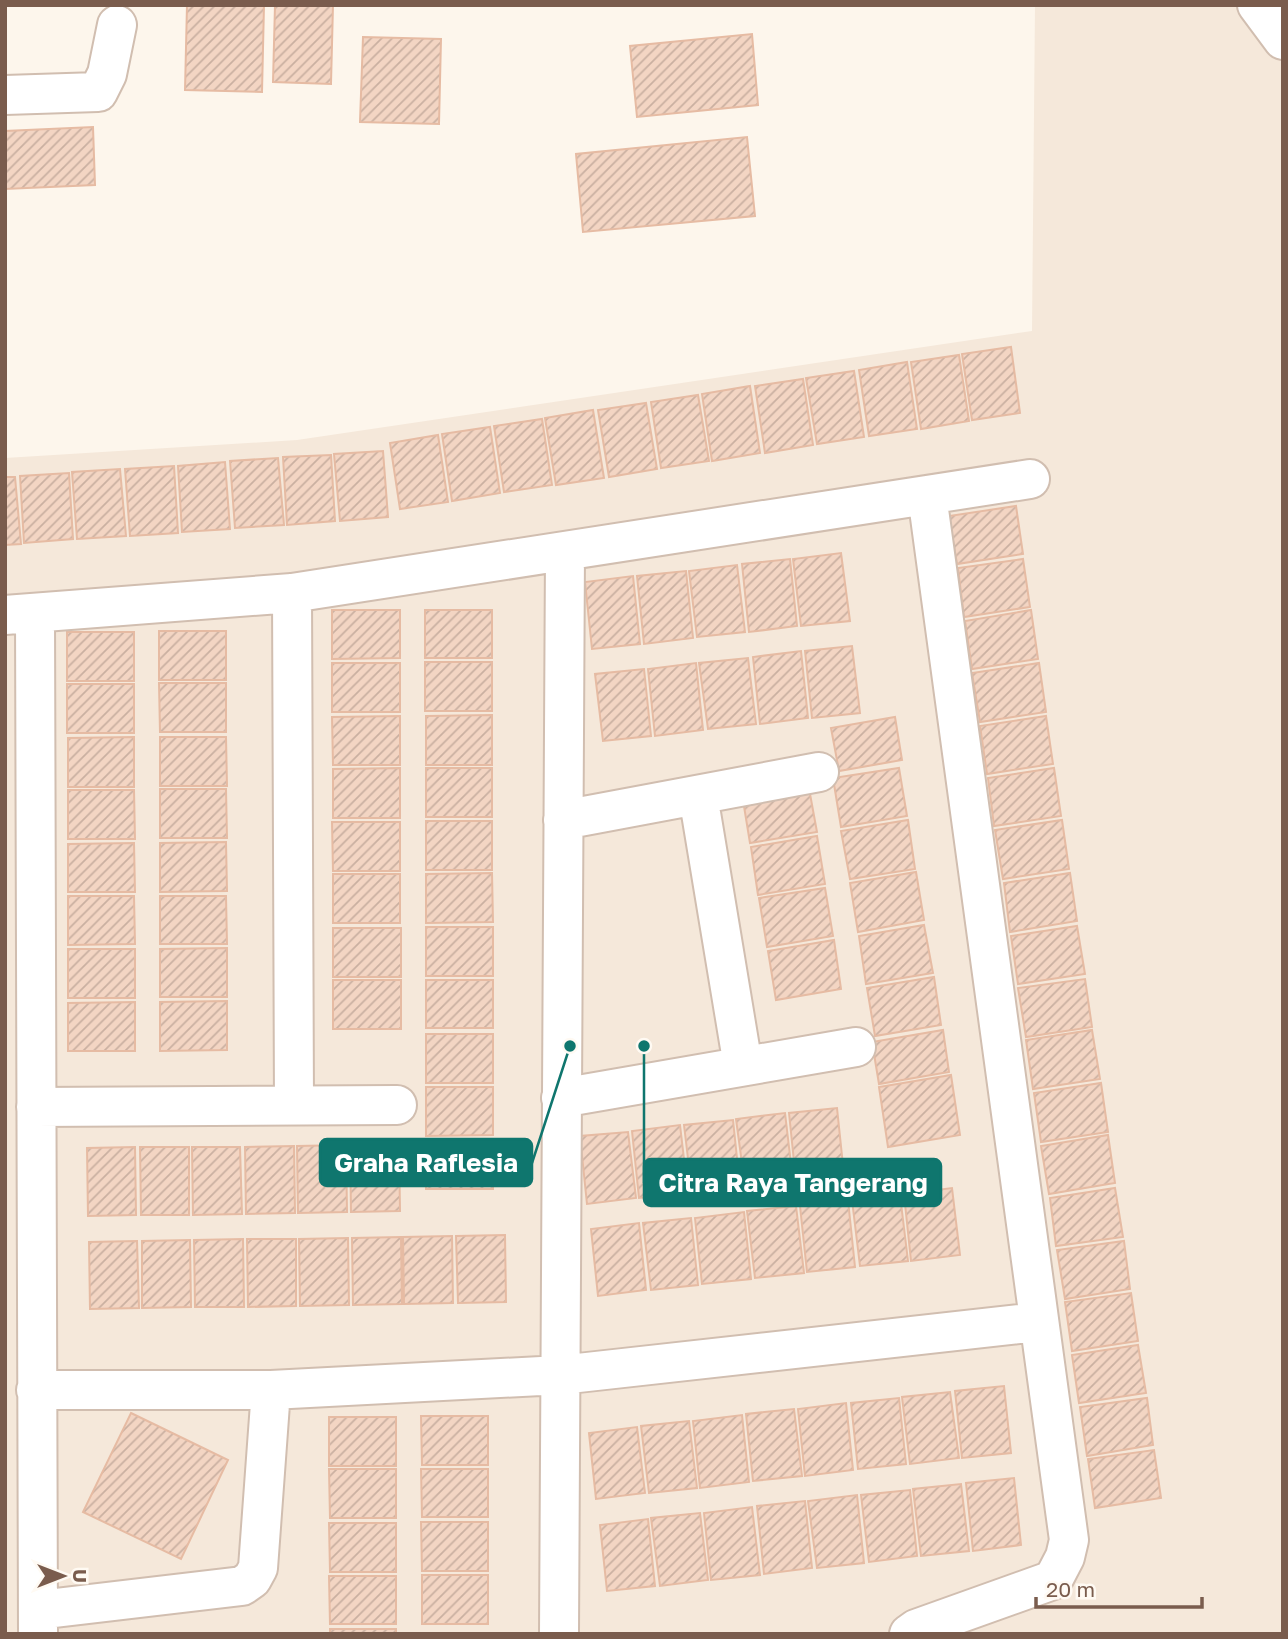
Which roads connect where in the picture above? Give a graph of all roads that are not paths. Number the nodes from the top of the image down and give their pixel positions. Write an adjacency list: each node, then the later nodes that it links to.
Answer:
1 (1257, 5): 3 (street)
2 (117, 24): 4 (street)
3 (1283, 40)
4 (5, 95)
5 (1030, 478): 6 (street)
6 (927, 495): 7 (street); 21 (street)
7 (565, 552): 8 (street); 12 (street)
8 (292, 593): 9 (street); 17 (street)
9 (20, 614): 13 (street)
10 (819, 772): 11 (street)
11 (698, 795): 12 (street); 15 (street)
12 (563, 820): 16 (street)
13 (20, 964): 19 (street)
14 (856, 1047): 15 (street)
15 (743, 1066): 16 (street)
16 (561, 1098): 22 (street)
17 (294, 1105): 18 (street); 19 (street)
18 (397, 1105)
19 (36, 1107): 20 (street)
20 (21, 1245): 23 (street)
21 (1038, 1322): 22 (street); 27 (street)
22 (560, 1375): 24 (street); 28 (street)
23 (36, 1390): 24 (street); 25 (street)
24 (271, 1390): 26 (street)
25 (21, 1543): 26 (street)
26 (38, 1622)
27 (902, 1632)
28 (559, 1634)

